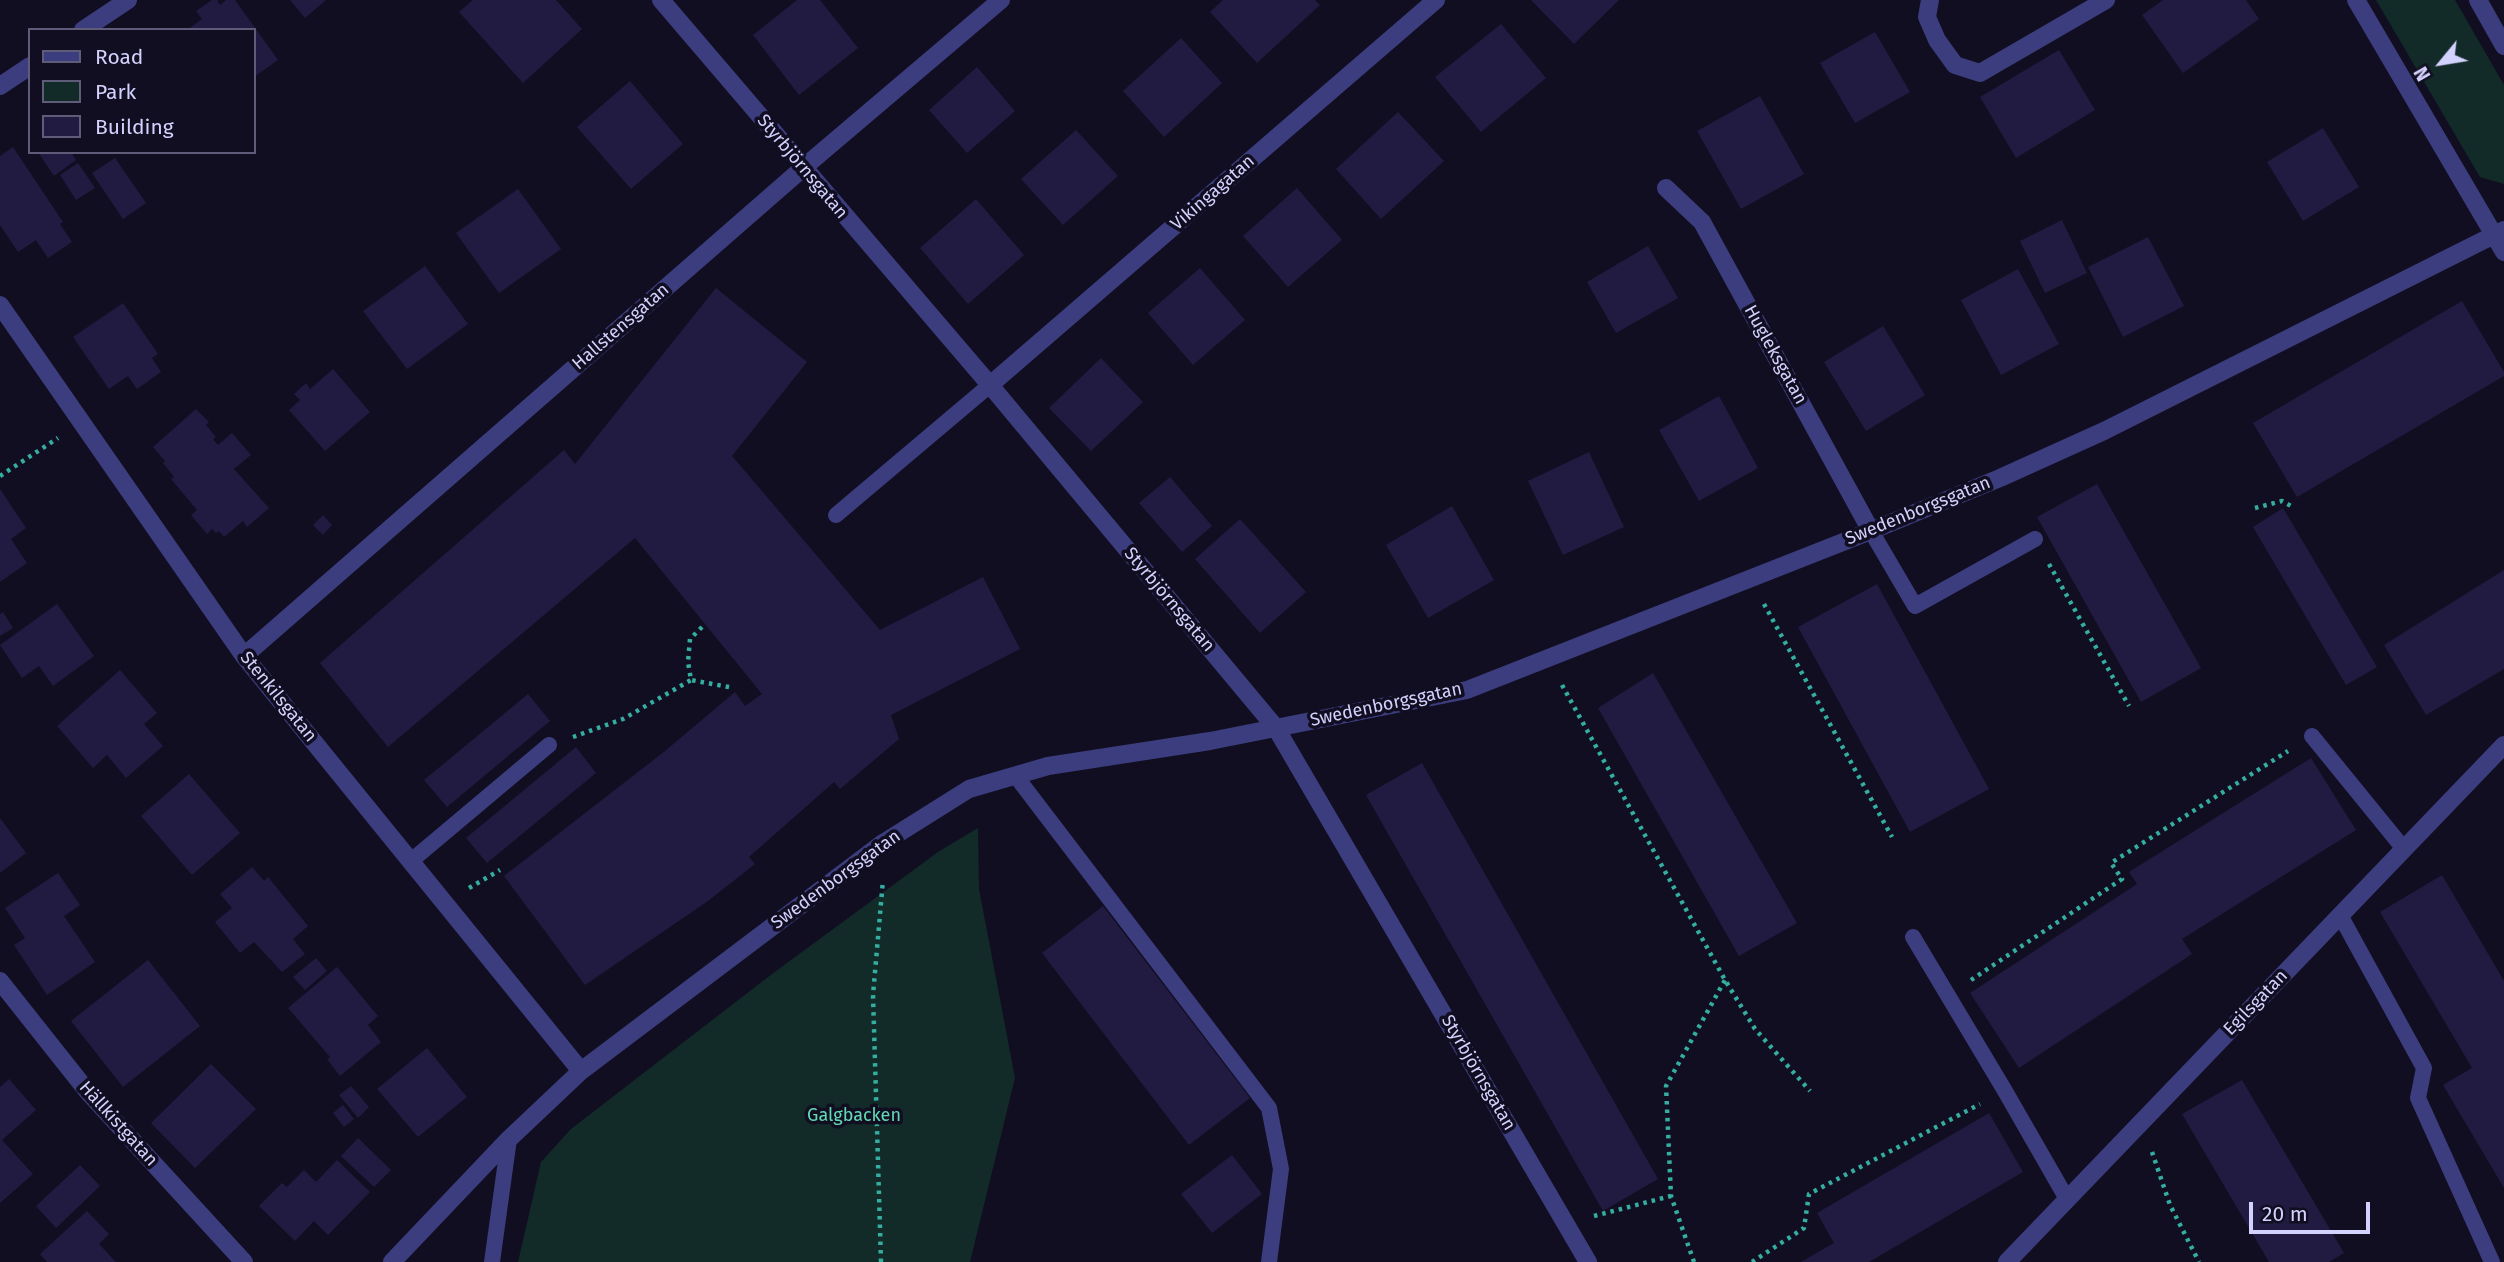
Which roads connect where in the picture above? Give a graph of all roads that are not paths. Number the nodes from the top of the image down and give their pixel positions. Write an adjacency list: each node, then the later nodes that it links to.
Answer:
1 (128, 0): 9 (street)
2 (661, 0): 13 (street, Styrbjörnsgatan)
3 (1001, 0): 13 (street, Hallstensgatan)
4 (1436, 0): 18 (street, Vikingagatan)
5 (1930, 0): 6 (street)
6 (2106, 0)
7 (2356, 0): 15 (street)
8 (2478, 0): 10 (street)
9 (86, 28)
10 (2504, 46)
11 (28, 67): 12 (street)
12 (0, 86)
13 (803, 168): 18 (street, Styrbjörnsgatan); 22 (street, Hallstensgatan)
14 (1666, 188): 20 (street, Hugleksgatan)
15 (2499, 233): 16 (street); 20 (street, Swedenborgsgatan)
16 (2504, 252)
17 (0, 304): 22 (street, Stenkilsgatan)
18 (990, 385): 19 (lane); 23 (street, Styrbjörnsgatan)
19 (836, 515)
20 (1871, 531): 21 (lane); 23 (street, Swedenborgsgatan)
21 (2035, 539)
22 (244, 656): 29 (street, Stenkilsgatan)
23 (1276, 728): 27 (street, Swedenborgsgatan); 40 (street, Styrbjörnsgatan)
24 (2312, 736): 28 (lane)
25 (549, 745): 29 (lane)
26 (2504, 745): 28 (street, Egilsgatan)
27 (1015, 775): 33 (street, Swedenborgsgatan); 39 (lane)
28 (2404, 849): 30 (street, Egilsgatan)
29 (411, 861): 33 (street, Stenkilsgatan)
30 (2340, 915): 35 (street, Egilsgatan); 42 (lane)
31 (1913, 937): 35 (lane)
32 (0, 981): 36 (street, Hällkistgatan)
33 (581, 1071): 34 (street, Swedenborgsgatan)
34 (509, 1139): 37 (street, Swedenborgsgatan); 38 (lane)
35 (2067, 1199): 41 (street, Egilsgatan)
36 (244, 1262)
37 (392, 1262)
38 (492, 1262)
39 (1269, 1262)
40 (1588, 1262)
41 (2007, 1262)
42 (2492, 1262)

